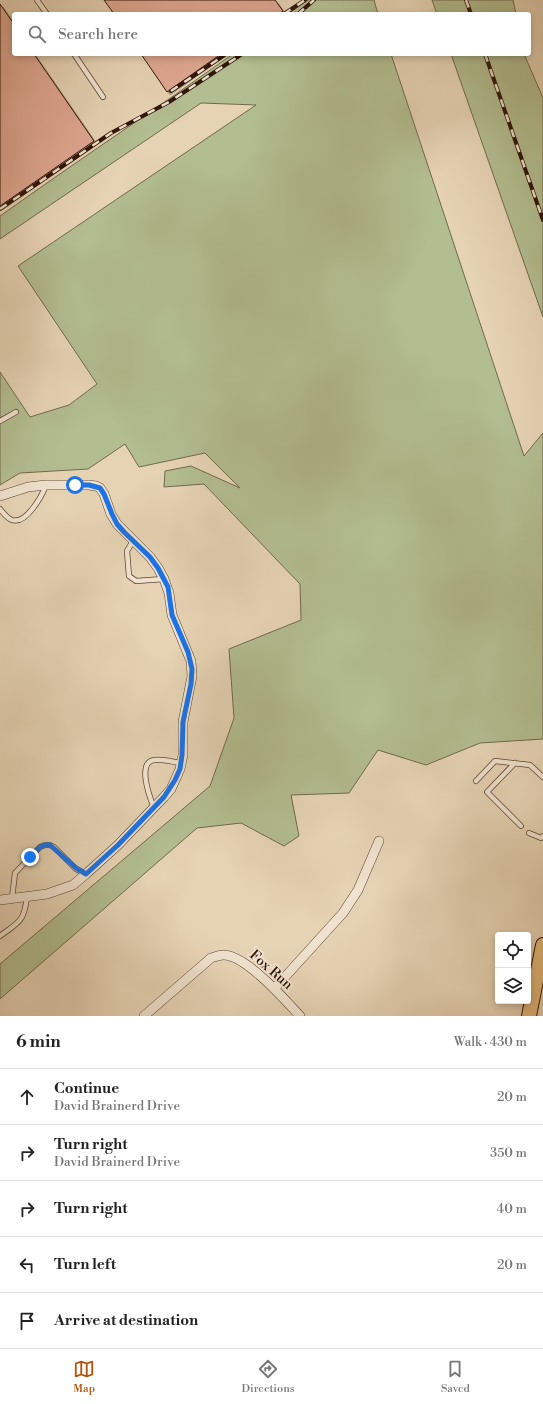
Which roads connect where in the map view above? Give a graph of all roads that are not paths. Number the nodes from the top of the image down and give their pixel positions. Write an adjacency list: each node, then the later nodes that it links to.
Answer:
1 (37, 0): 2 (lane)
2 (46, 12)
3 (75, 56): 4 (lane)
4 (103, 97)
5 (16, 412): 6 (lane)
6 (0, 421)
7 (46, 485): 8 (street); 9 (lane); 10 (street)
8 (0, 496)
9 (0, 509)
10 (133, 541): 11 (street); 11 (lane)
11 (164, 578): 12 (street)
12 (181, 763): 16 (street); 16 (lane)
13 (515, 763): 14 (lane); 15 (lane); 17 (lane)
14 (543, 777)
15 (476, 781)
16 (154, 808): 21 (street)
17 (521, 826)
18 (529, 833): 19 (lane)
19 (543, 836)
20 (379, 841): 28 (street)
21 (86, 874): 22 (lane); 23 (street)
22 (12, 898): 23 (street); 24 (street)
23 (27, 898): 25 (lane)
24 (0, 900)
25 (0, 936)
26 (543, 945): 27 (main road)
27 (540, 973): 31 (main road)
28 (274, 990): 29 (street, Fox Run); 30 (street, Fox Run)
29 (144, 1016)
30 (300, 1016)
31 (529, 1016)

